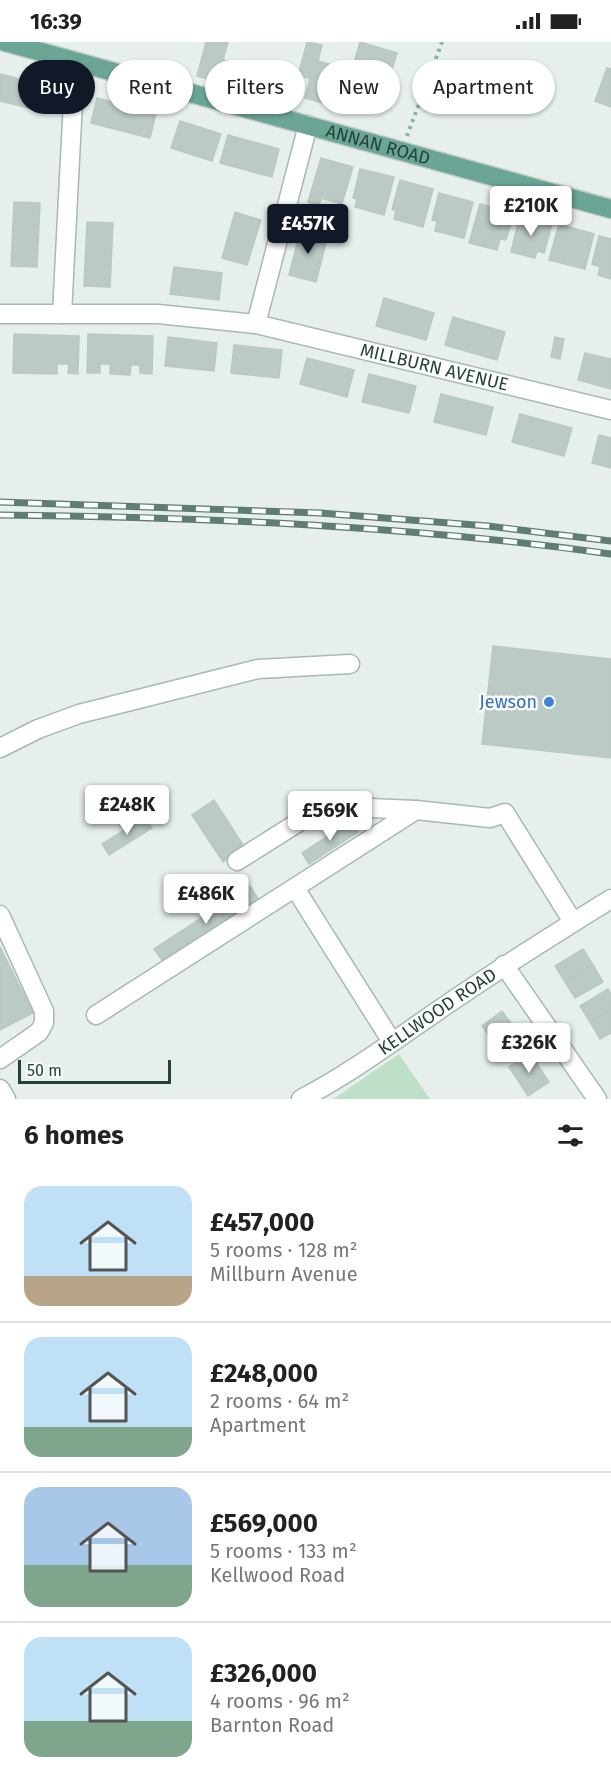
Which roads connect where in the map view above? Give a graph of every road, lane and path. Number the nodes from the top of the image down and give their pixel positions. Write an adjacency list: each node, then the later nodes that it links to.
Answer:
1 (5, 42): 3 (main road, ANNAN ROAD)
2 (442, 42): 7 (path)
3 (68, 60)
4 (95, 67): 6 (main road, ANNAN ROAD)
5 (72, 114): 10 (street)
6 (308, 125): 7 (main road, ANNAN ROAD); 11 (street)
7 (402, 150): 8 (main road, ANNAN ROAD)
8 (611, 209)
9 (0, 314): 10 (street, MILLBURN AVENUE)
10 (62, 314): 11 (street, MILLBURN AVENUE)
11 (256, 324): 12 (street, MILLBURN AVENUE)
12 (611, 410)
13 (350, 664): 14 (street)
14 (0, 748)
15 (416, 810): 16 (street); 17 (street); 20 (street)
16 (237, 861)
17 (296, 888): 22 (street); 23 (street)
18 (611, 899): 20 (street, KELLWOOD ROAD)
19 (0, 915): 24 (street)
20 (573, 922): 21 (street, KELLWOOD ROAD)
21 (504, 965): 23 (street, KELLWOOD ROAD); 28 (street)
22 (96, 1015)
23 (392, 1042): 26 (street, KELLWOOD ROAD)
24 (0, 1059)
25 (0, 1089): 27 (street)
26 (312, 1096)
27 (6, 1099)
28 (597, 1099)

